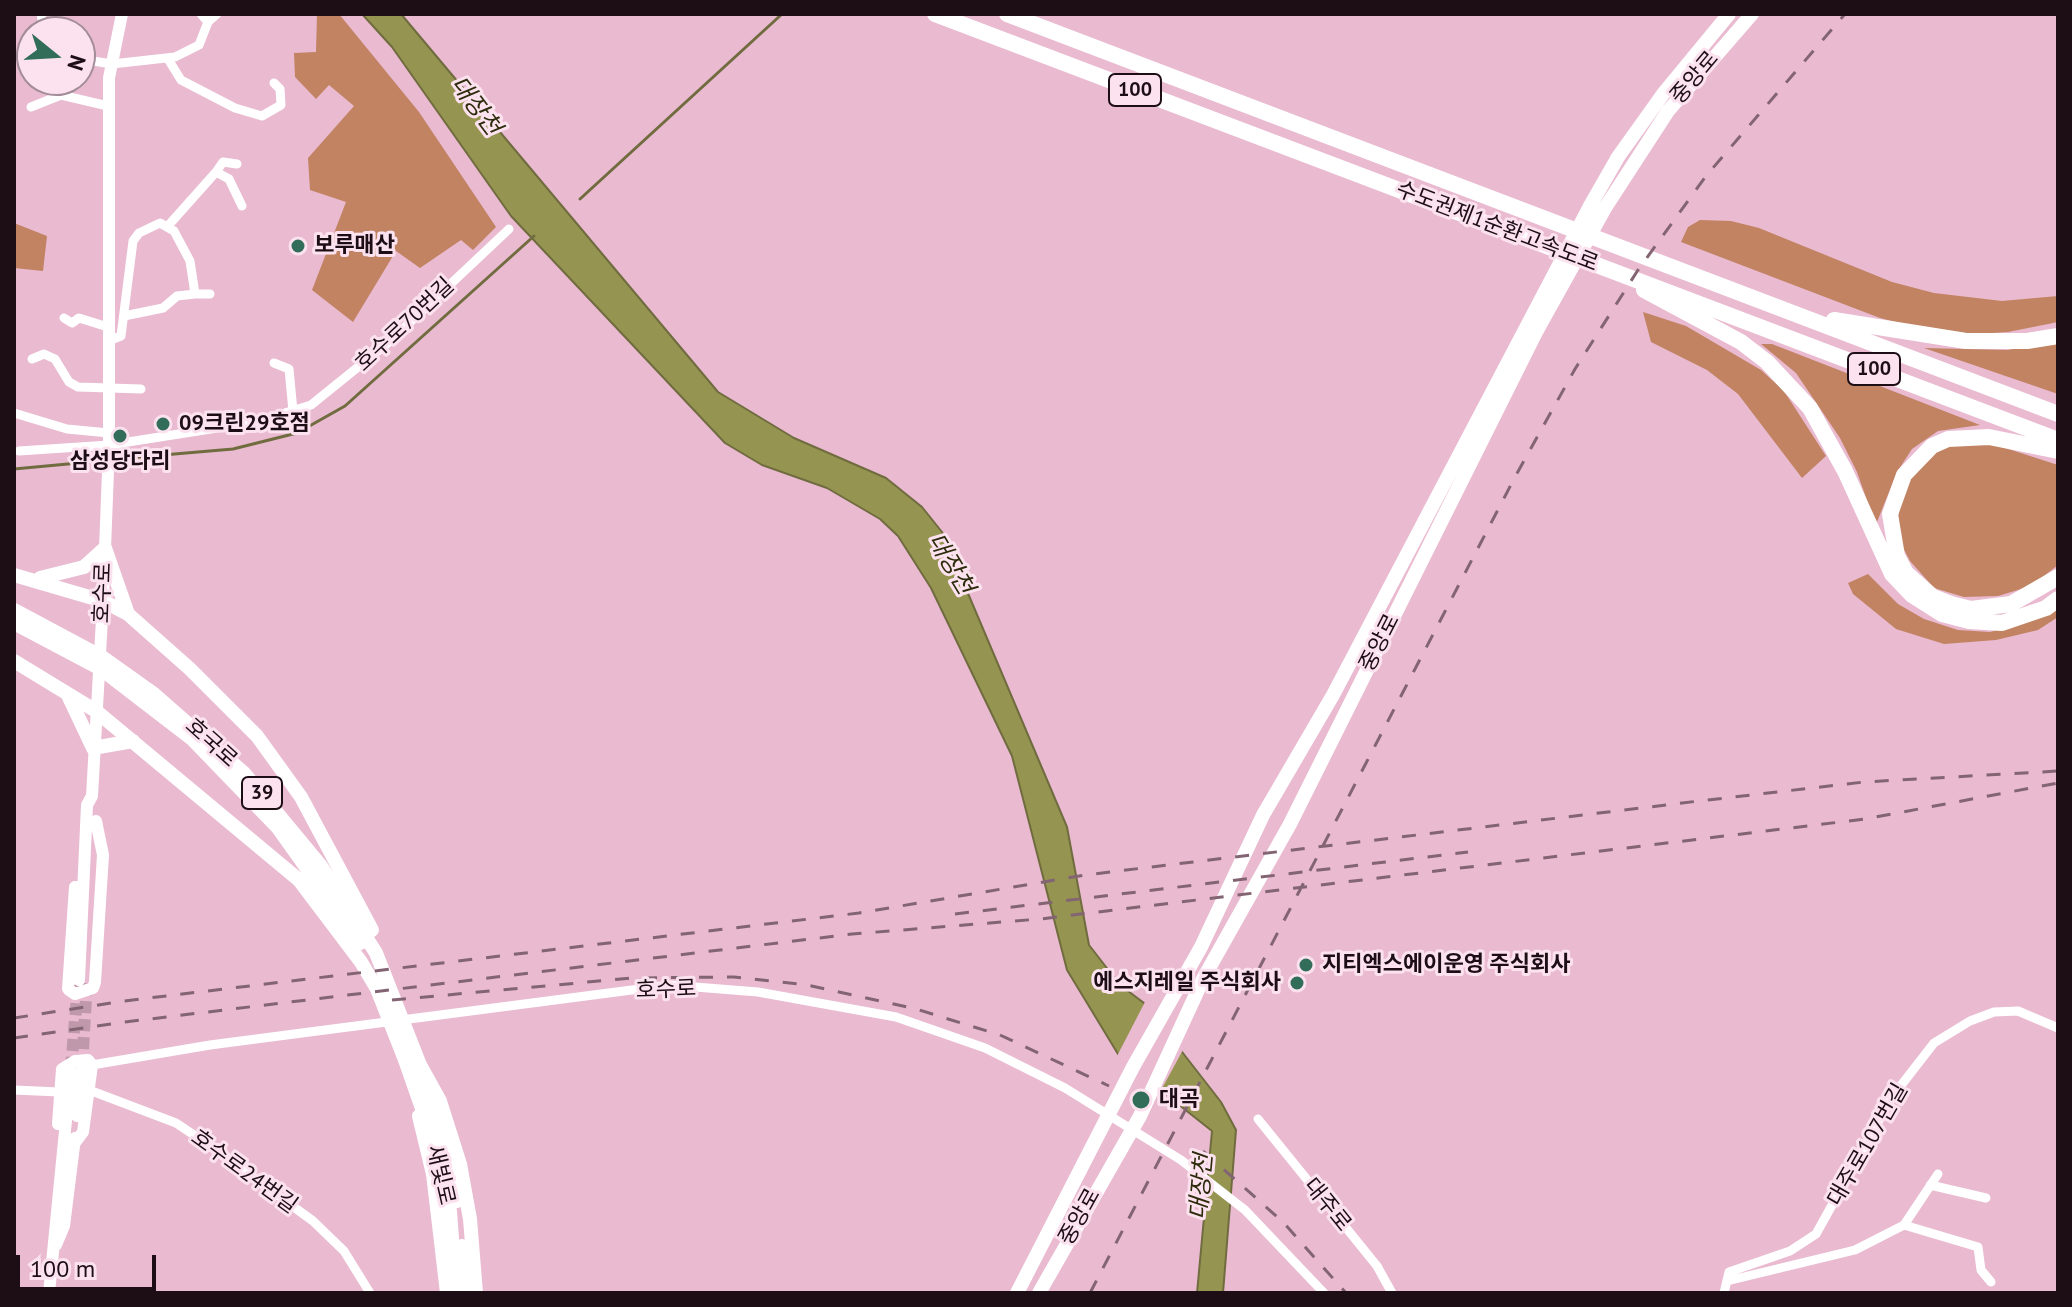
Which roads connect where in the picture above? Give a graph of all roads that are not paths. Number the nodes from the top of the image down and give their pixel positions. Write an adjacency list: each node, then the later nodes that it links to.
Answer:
1 (122, 14): 10 (main road, 호수로)
2 (217, 14): 7 (street)
3 (935, 14): 21 (highway, 수도권제1순환고속도로 / 100)
4 (1007, 14): 22 (highway, 수도권제1순환고속도로 / 100)
5 (1729, 14): 78 (main road, 중앙로)
6 (1752, 14): 79 (main road, 중앙로)
7 (204, 18): 8 (street)
8 (168, 59): 10 (street); 11 (street)
9 (96, 62): 10 (street)
10 (112, 64): 12 (main road, 호수로)
11 (274, 83)
12 (108, 106): 13 (street); 25 (main road, 호수로)
13 (31, 107)
14 (237, 164): 15 (street)
15 (216, 172): 16 (street); 17 (street)
16 (242, 206)
17 (167, 227): 19 (street); 23 (street)
18 (509, 229): 32 (street, 호수로70번길)
19 (195, 294): 20 (street); 23 (street)
20 (210, 294)
21 (1685, 306): 36 (highway, 100); 43 (highway)
22 (1789, 311): 26 (highway); 34 (highway, 수도권제1순환고속도로 / 100)
23 (124, 316): 27 (street)
24 (64, 318): 25 (street)
25 (108, 327): 27 (main road, 호수로)
26 (2058, 336)
27 (108, 341): 30 (main road, 호수로)
28 (32, 359): 30 (street)
29 (274, 363): 32 (street)
30 (108, 389): 31 (street); 35 (main road, 호수로)
31 (141, 389)
32 (293, 411): 35 (street, 호수로70번길)
33 (14, 413): 35 (street)
34 (2058, 414)
35 (109, 439): 37 (street); 39 (main road, 호수로)
36 (2058, 440)
37 (19, 451)
38 (2058, 451): 41 (highway)
39 (105, 548): 42 (main road); 44 (main road, 호수로); 46 (main road)
40 (14, 575): 42 (main road)
41 (2058, 577)
42 (34, 579): 44 (main road)
43 (2058, 599)
44 (103, 601): 46 (main road); 51 (main road, 호수로)
45 (14, 610): 48 (main road, 39)
46 (128, 614): 55 (main road)
47 (14, 623): 48 (main road, 39)
48 (45, 631): 55 (main road, 호국로 / 39)
49 (14, 661): 50 (main road)
50 (67, 693): 51 (main road); 53 (main road)
51 (96, 711): 52 (main road); 53 (main road, 호수로)
52 (133, 741): 53 (main road); 55 (main road)
53 (93, 748): 54 (main road, 호수로)
54 (91, 819): 54 (main road); 56 (main road, 호수로)
55 (346, 913): 58 (main road, 39); 59 (main road, 39)
56 (83, 981)
57 (2058, 1028): 70 (street, 대주로107번길)
58 (405, 1060): 74 (main road); 75 (main road, 새빛로 / 39)
59 (420, 1065): 76 (main road, 새빛로 / 39); 77 (main road)
60 (82, 1068): 62 (main road); 63 (main road); 65 (main road); 80 (street, 호수로)
61 (14, 1090): 63 (street)
62 (89, 1090): 65 (main road); 73 (street, 호수로24번길)
63 (59, 1092): 65 (main road)
64 (1258, 1119): 81 (street, 대주로)
65 (69, 1145): 72 (main road)
66 (1938, 1174): 67 (street)
67 (1930, 1185): 68 (street); 69 (street)
68 (1986, 1198)
69 (1904, 1225): 70 (street); 71 (street)
70 (1727, 1281): 82 (street)
71 (1991, 1282)
72 (49, 1293)
73 (370, 1293)
74 (447, 1293)
75 (456, 1293)
76 (466, 1293)
77 (476, 1293)
78 (1017, 1293)
79 (1039, 1293)
80 (1324, 1293)
81 (1392, 1293)
82 (1724, 1293)

